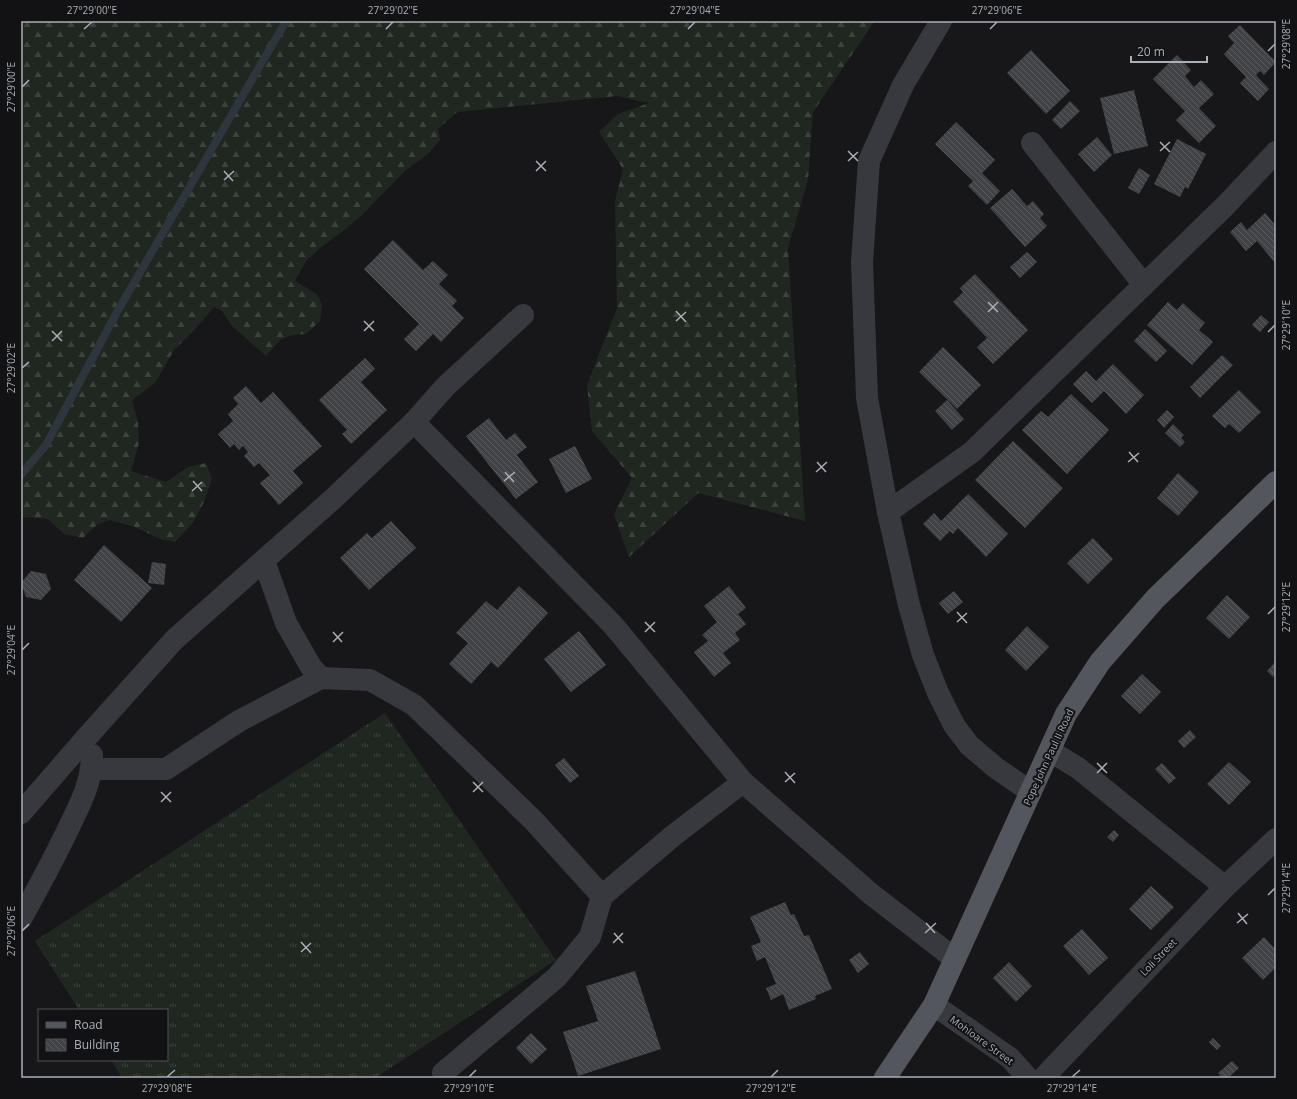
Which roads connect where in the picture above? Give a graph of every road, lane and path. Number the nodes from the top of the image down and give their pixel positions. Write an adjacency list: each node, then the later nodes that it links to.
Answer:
1 (941, 21): 8 (street)
2 (1032, 142): 4 (street)
3 (1276, 152): 4 (street)
4 (1144, 284): 8 (street)
5 (523, 315): 6 (street)
6 (414, 422): 9 (street); 14 (street)
7 (1276, 482): 12 (main road, Pope John Paul II Road)
8 (888, 512): 15 (street)
9 (264, 561): 10 (street); 11 (street)
10 (321, 678): 13 (street); 19 (street)
11 (86, 738): 13 (street); 16 (street)
12 (1050, 751): 15 (main road, Pope John Paul II Road); 18 (street)
13 (92, 769): 20 (street)
14 (743, 782): 19 (street); 21 (street)
15 (1031, 792): 21 (main road, Pope John Paul II Road)
16 (21, 813)
17 (1276, 839): 18 (street, Loli Street)
18 (1225, 887): 26 (street, Loli Street)
19 (602, 896): 23 (street)
20 (21, 919)
21 (955, 959): 22 (main road, Pope John Paul II Road)
22 (934, 1005): 24 (main road, Pope John Paul II Road); 25 (street, Mohloare Street)
23 (443, 1073)
24 (885, 1078)
25 (1028, 1078)
26 (1043, 1078)

